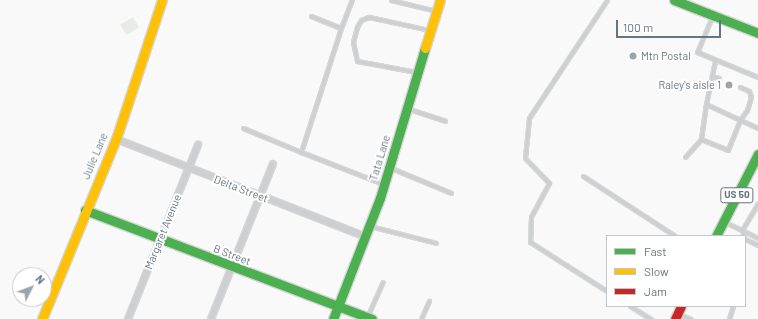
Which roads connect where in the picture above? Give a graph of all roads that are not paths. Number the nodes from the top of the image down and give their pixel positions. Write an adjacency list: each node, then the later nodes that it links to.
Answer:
1 (162, 0): 25 (main road, Julie Lane)
2 (352, 0): 10 (lane)
3 (391, 0): 7 (lane)
4 (440, 0): 7 (main road, Tata Lane)
5 (607, 0): 54 (lane)
6 (674, 0): 8 (main road)
7 (436, 12): 11 (main road, Tata Lane)
8 (712, 15): 12 (main road); 13 (lane)
9 (311, 16): 10 (lane)
10 (341, 28): 28 (lane)
11 (431, 31): 14 (main road, Tata Lane); 14 (lane)
12 (758, 33)
13 (715, 61): 15 (lane); 16 (lane)
14 (418, 72): 20 (main road, Tata Lane)
15 (712, 76): 17 (lane); 19 (lane)
16 (758, 77)
17 (719, 78)
18 (740, 87): 21 (lane)
19 (706, 104): 21 (lane); 26 (lane)
20 (408, 108): 22 (lane); 32 (main road, Tata Lane)
21 (740, 120): 24 (lane); 26 (lane)
22 (445, 121)
23 (243, 128): 28 (lane)
24 (758, 128)
25 (116, 139): 33 (street, Delta Street); 39 (main road, Julie Lane)
26 (701, 139): 30 (lane)
27 (198, 145): 33 (street, Margaret Avenue)
28 (302, 152): 35 (lane)
29 (758, 154): 40 (main road, US 50)
30 (684, 157)
31 (273, 164): 37 (street)
32 (390, 167): 35 (main road, Tata Lane); 36 (lane)
33 (189, 169): 37 (street, Delta Street); 49 (street, Margaret Avenue)
34 (583, 176): 43 (lane)
35 (384, 184): 41 (main road, Tata Lane)
36 (451, 193)
37 (260, 196): 46 (street, Delta Street); 52 (street)
38 (758, 204): 42 (lane)
39 (85, 210): 49 (main road, B Street); 61 (main road, Julie Lane)
40 (724, 221): 42 (lane); 44 (main road, US 50)
41 (370, 226): 46 (main road, Tata Lane); 50 (lane)
42 (742, 230): 45 (lane); 48 (lane)
43 (673, 235)
44 (717, 235)
45 (743, 235)
46 (366, 237): 56 (main road, Tata Lane)
47 (746, 238): 51 (lane)
48 (758, 238)
49 (160, 240): 52 (main road, B Street); 62 (street, Margaret Avenue)
50 (436, 243)
51 (758, 245)
52 (231, 268): 56 (main road, B Street); 63 (street)
53 (384, 282): 60 (lane)
54 (606, 290)
55 (429, 301): 65 (lane)
56 (338, 307): 60 (main road, B Street); 64 (main road, Tata Lane)
57 (733, 307): 68 (lane)
58 (637, 308): 66 (lane)
59 (678, 313): 67 (lane)
60 (370, 318)
61 (42, 319)
62 (128, 319)
63 (211, 319)
64 (334, 319)
65 (420, 319)
66 (651, 319)
67 (691, 319)
68 (729, 319)

